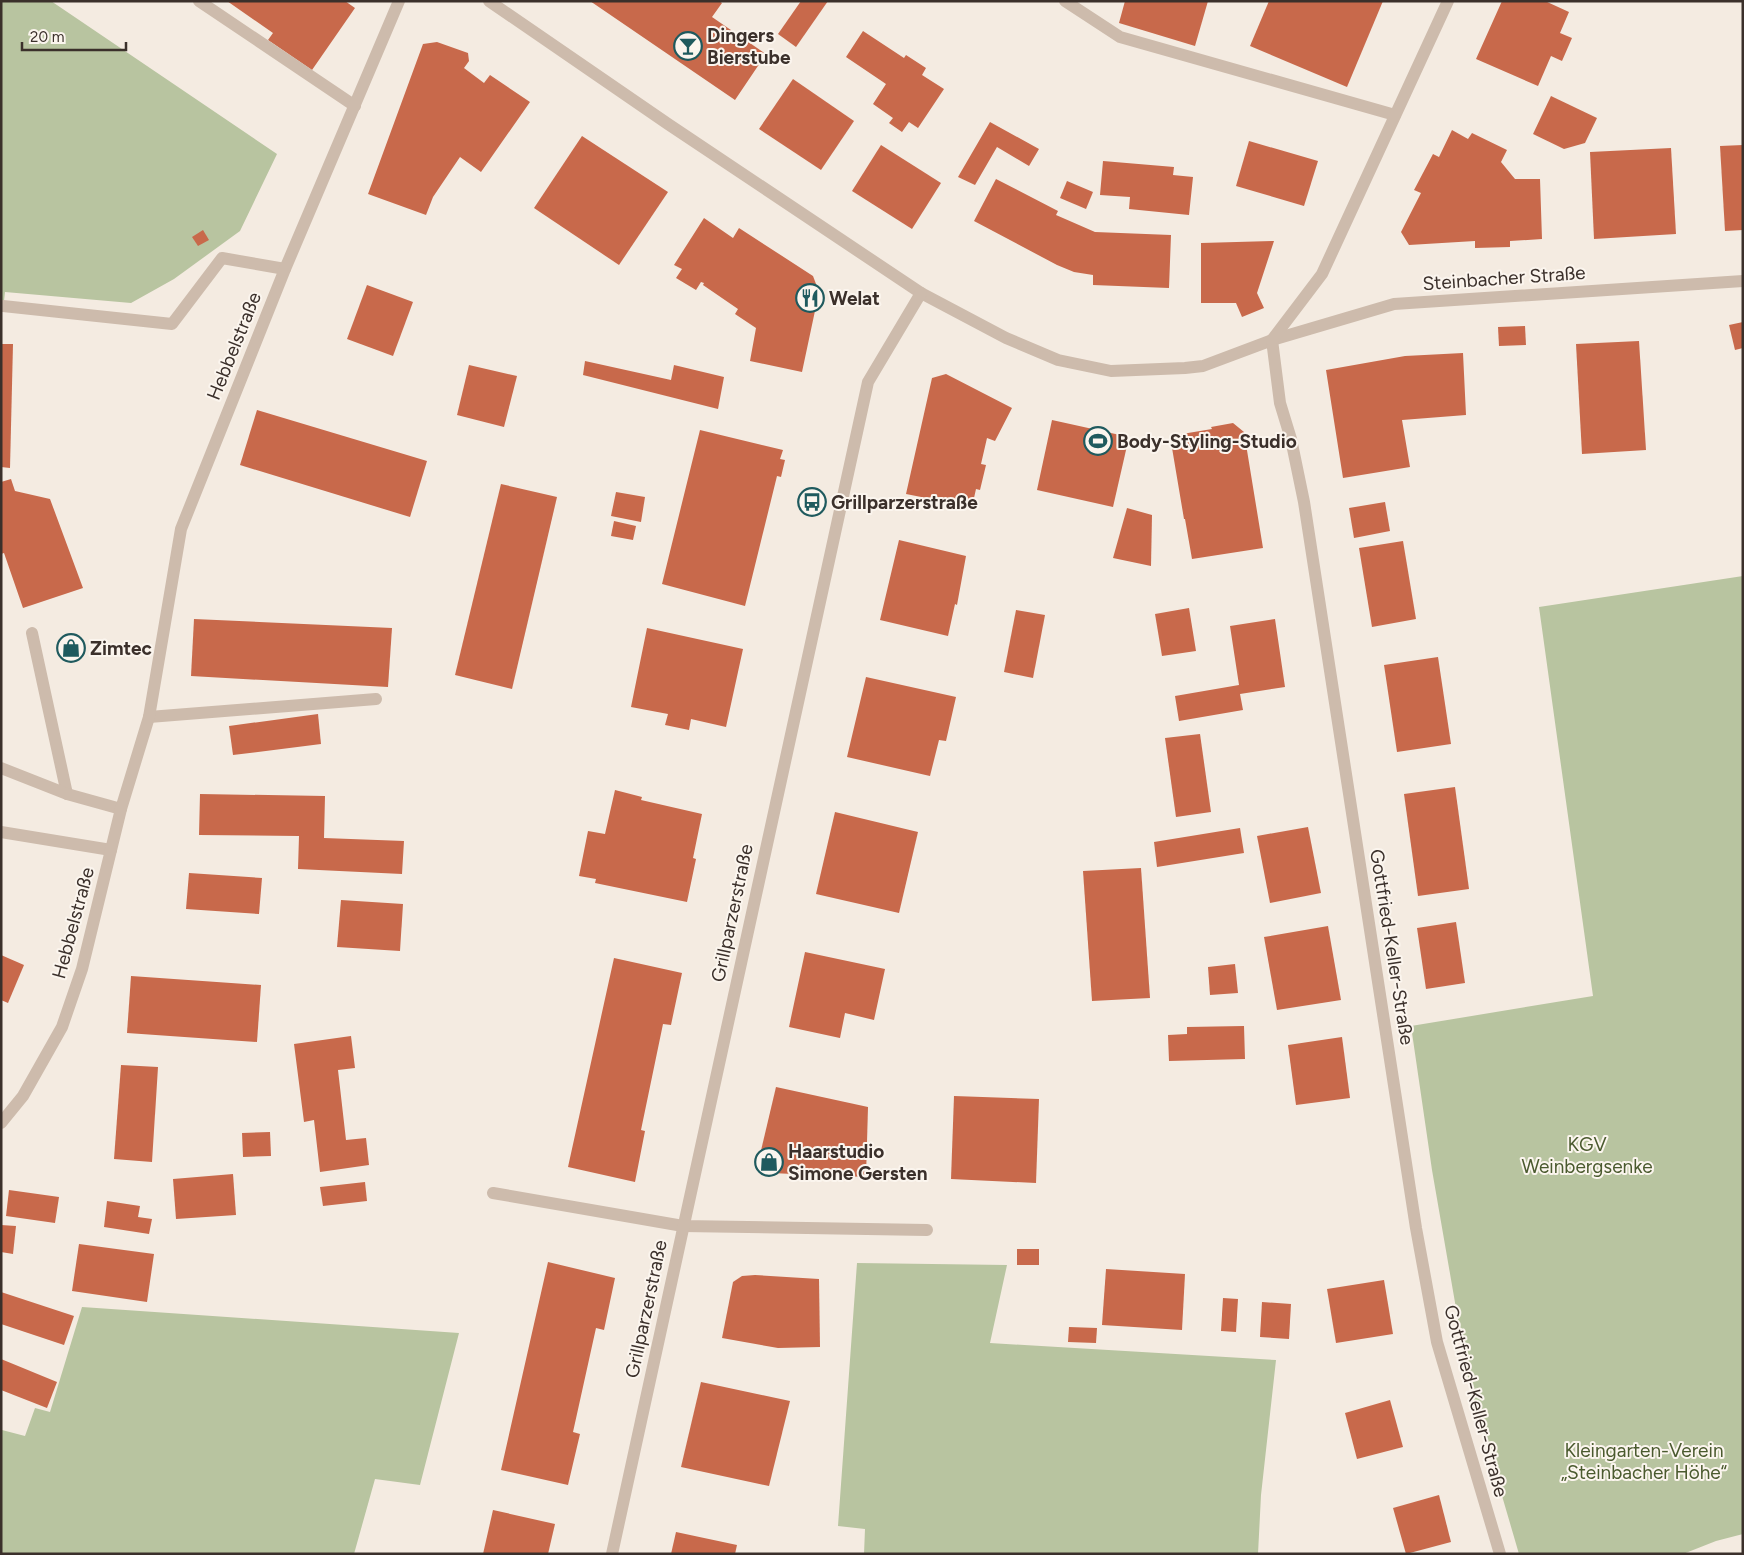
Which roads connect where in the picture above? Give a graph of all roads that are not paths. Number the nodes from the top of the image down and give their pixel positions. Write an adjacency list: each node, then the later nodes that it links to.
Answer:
1 (199, 1): 6 (street)
2 (399, 1): 6 (street, Hebbelstraße)
3 (489, 1): 10 (street, Steinbacher Straße)
4 (1065, 1): 7 (street)
5 (1448, 1): 7 (street)
6 (355, 106): 8 (street, Hebbelstraße)
7 (1396, 115): 12 (street)
8 (285, 270): 11 (street); 15 (street, Hebbelstraße)
9 (1743, 281): 12 (street, Steinbacher Straße)
10 (921, 293): 12 (street, Steinbacher Straße); 23 (street, Grillparzerstraße)
11 (3, 306)
12 (1272, 340): 26 (street, Gottfried-Keller-Straße)
13 (32, 633): 17 (street)
14 (376, 699): 15 (street)
15 (149, 717): 18 (street, Hebbelstraße)
16 (1, 768): 17 (street)
17 (67, 794): 18 (street)
18 (121, 809): 20 (street, Hebbelstraße)
19 (1, 832): 20 (street)
20 (111, 850): 21 (street, Hebbelstraße)
21 (1, 1123)
22 (493, 1193): 23 (street)
23 (683, 1226): 24 (street); 25 (street, Grillparzerstraße)
24 (927, 1230)
25 (612, 1554)
26 (1500, 1554)

